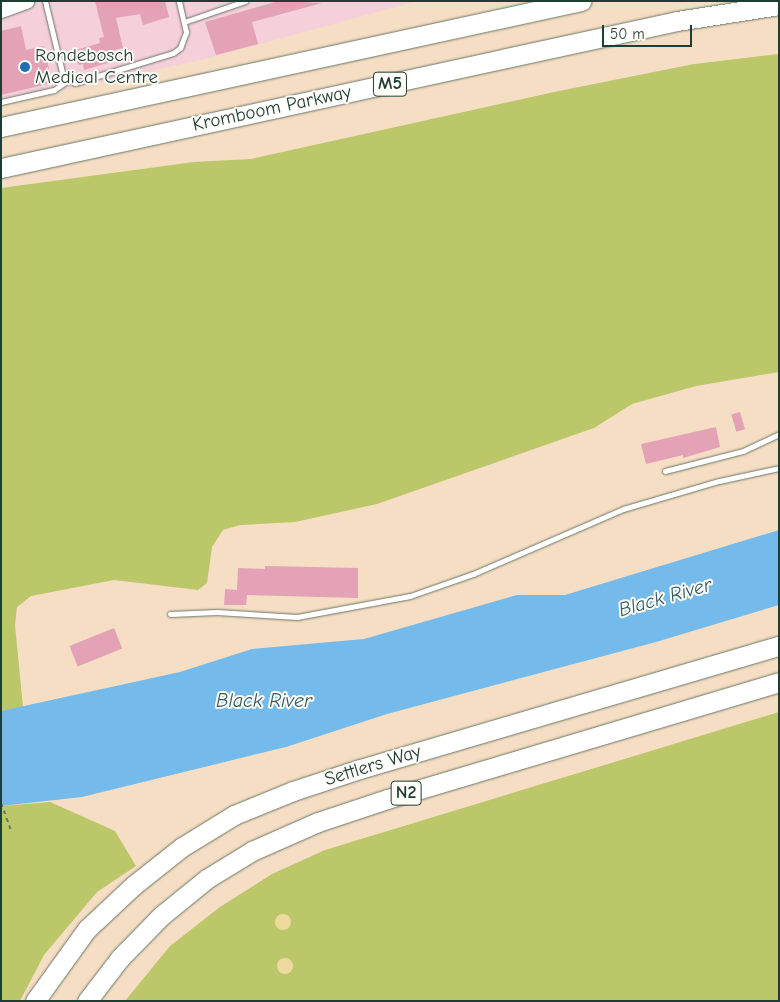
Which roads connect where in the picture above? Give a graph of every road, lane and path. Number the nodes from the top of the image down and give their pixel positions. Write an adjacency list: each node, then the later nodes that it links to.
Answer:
1 (26, 1): 8 (main road)
2 (38, 1): 6 (lane)
3 (179, 1): 9 (lane)
4 (245, 1): 9 (lane)
5 (581, 1): 12 (highway, Kromboom Parkway / M5)
6 (44, 3): 10 (lane)
7 (779, 4): 13 (highway, Kromboom Parkway / M5)
8 (1, 10)
9 (184, 22): 10 (lane)
10 (68, 81): 11 (lane)
11 (1, 102)
12 (1, 128)
13 (1, 168)
14 (779, 434): 16 (lane)
15 (779, 468): 17 (lane)
16 (664, 471)
17 (170, 614)
18 (779, 646): 22 (highway, Settlers Way / N2)
19 (779, 682): 23 (highway, Settlers Way / N2)
20 (1, 803): 21 (path)
21 (11, 830)
22 (35, 1001)
23 (87, 1001)

